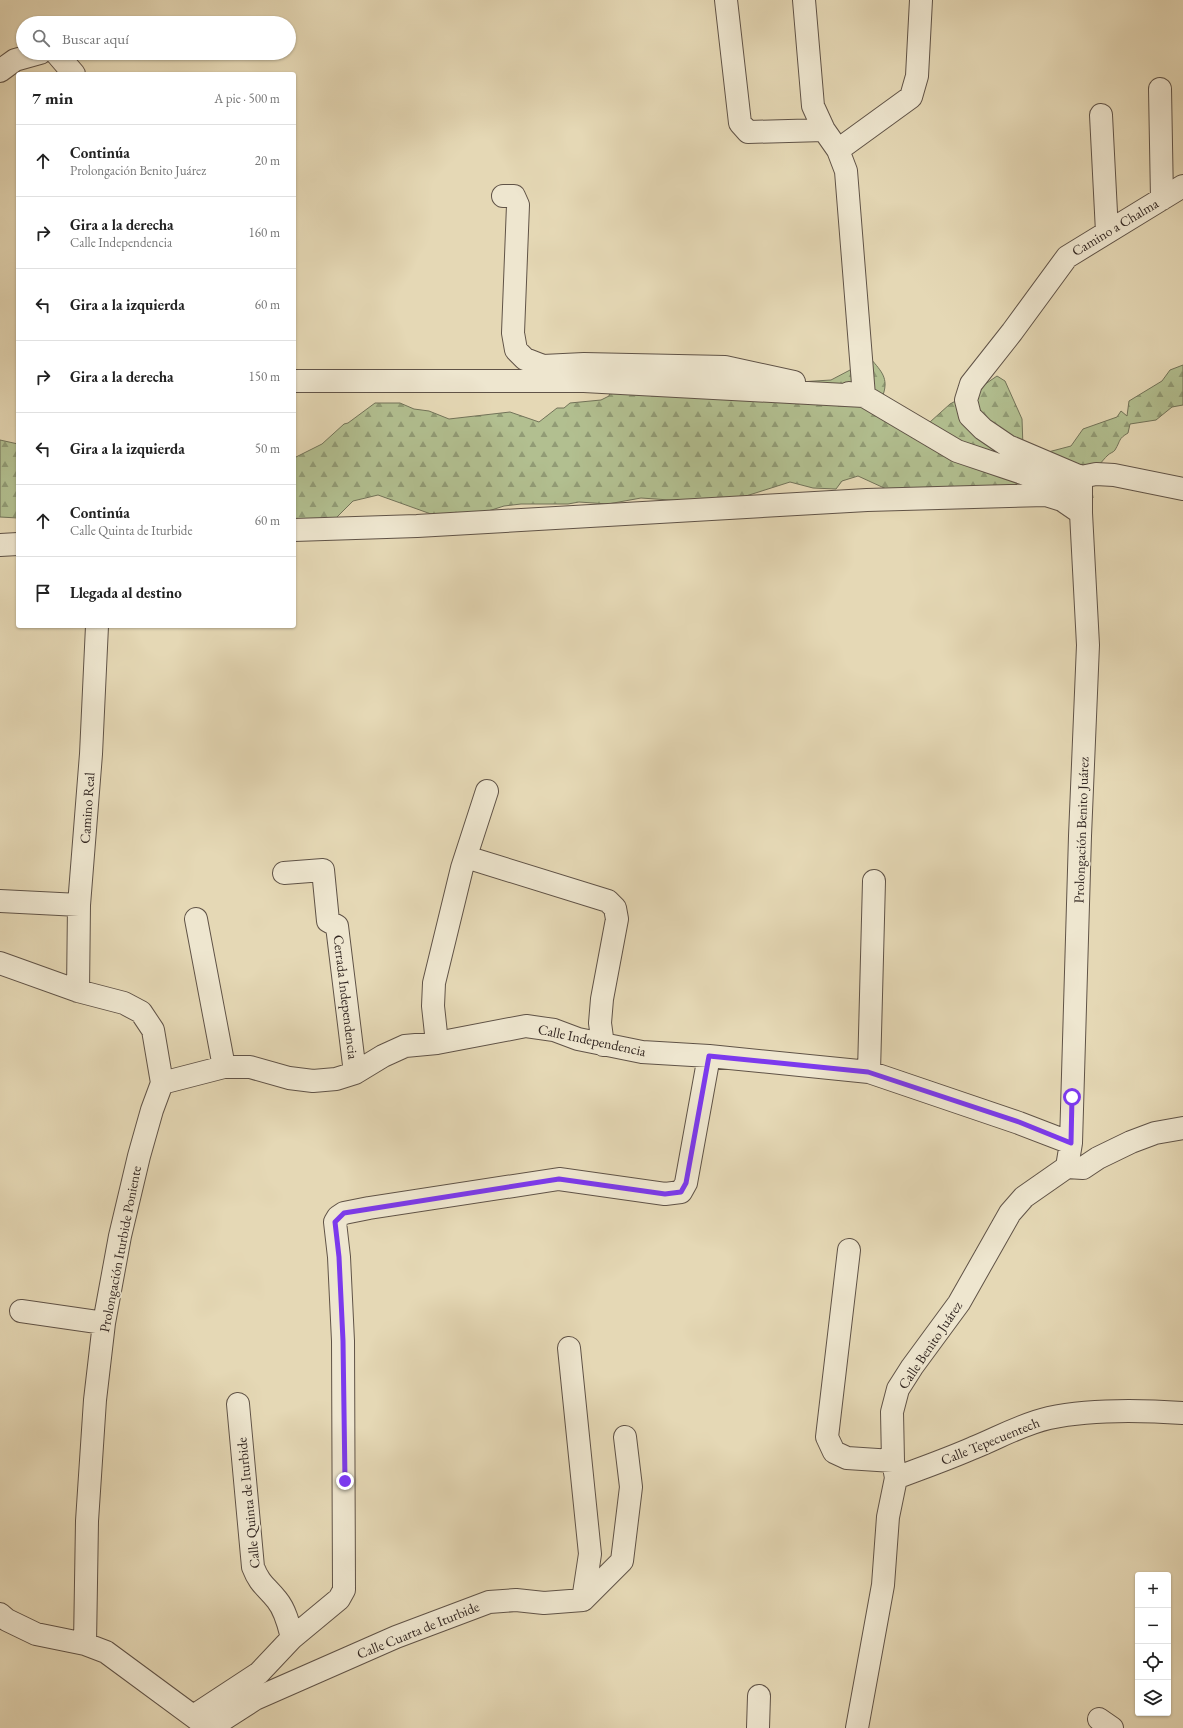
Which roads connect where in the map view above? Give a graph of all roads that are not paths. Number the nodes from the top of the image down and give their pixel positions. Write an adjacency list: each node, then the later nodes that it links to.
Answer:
1 (726, 0): 10 (street)
2 (804, 0): 10 (street)
3 (921, 0): 11 (street)
4 (16, 60): 6 (street)
5 (62, 60): 7 (street)
6 (0, 71)
7 (72, 72)
8 (1160, 88): 14 (street)
9 (1101, 115): 15 (street)
10 (824, 130): 11 (street)
11 (838, 150): 17 (street)
12 (1183, 186): 14 (street, Camino a Chalma)
13 (503, 196): 17 (street)
14 (1162, 199): 15 (street, Camino a Chalma)
15 (1107, 232): 19 (street, Camino a Chalma)
16 (296, 381): 17 (street)
17 (864, 396): 19 (street)
18 (1183, 489): 19 (street)
19 (1081, 494): 20 (street); 41 (street, Prolongación Benito Juárez)
20 (296, 530)
21 (16, 544): 22 (street)
22 (0, 545)
23 (97, 628): 29 (street, Camino Real)
24 (487, 791): 25 (street)
25 (466, 857): 33 (street); 34 (street)
26 (284, 873): 38 (street, Cerrada Independencia)
27 (874, 881): 37 (street)
28 (0, 901): 29 (street)
29 (79, 905): 32 (street, Camino Real)
30 (196, 919): 36 (street)
31 (0, 963): 32 (street, Prolongación Iturbide Poniente)
32 (78, 990): 39 (street, Prolongación Iturbide Poniente)
33 (437, 1043): 34 (street, Calle Independencia); 38 (street, Calle Independencia)
34 (603, 1045): 35 (street, Calle Independencia)
35 (709, 1056): 37 (street, Calle Independencia); 53 (street)
36 (224, 1067): 38 (street, Calle Independencia); 39 (street, Calle Independencia)
37 (868, 1072): 41 (street, Calle Independencia)
38 (355, 1073)
39 (162, 1083): 45 (street, Prolongación Iturbide Poniente)
40 (1183, 1128): 42 (street)
41 (1071, 1143): 42 (street, Prolongación Benito Juárez)
42 (1067, 1167): 50 (street, Calle Benito Juárez)
43 (849, 1250): 50 (street)
44 (21, 1311): 45 (street)
45 (104, 1323): 54 (street, Prolongación Iturbide Poniente)
46 (569, 1348): 51 (street)
47 (238, 1404): 53 (street, Calle Quinta de Iturbide)
48 (1183, 1413): 50 (street, Calle Tepecuentech)
49 (624, 1438): 51 (street)
50 (894, 1470): 58 (street, Calle Benito Juárez)
51 (583, 1600): 56 (street, Calle Cuarta de Iturbide)
52 (0, 1614): 54 (street)
53 (292, 1638): 56 (street)
54 (85, 1644): 56 (street)
55 (759, 1696): 57 (street)
56 (205, 1724)
57 (758, 1728)
58 (857, 1728)

